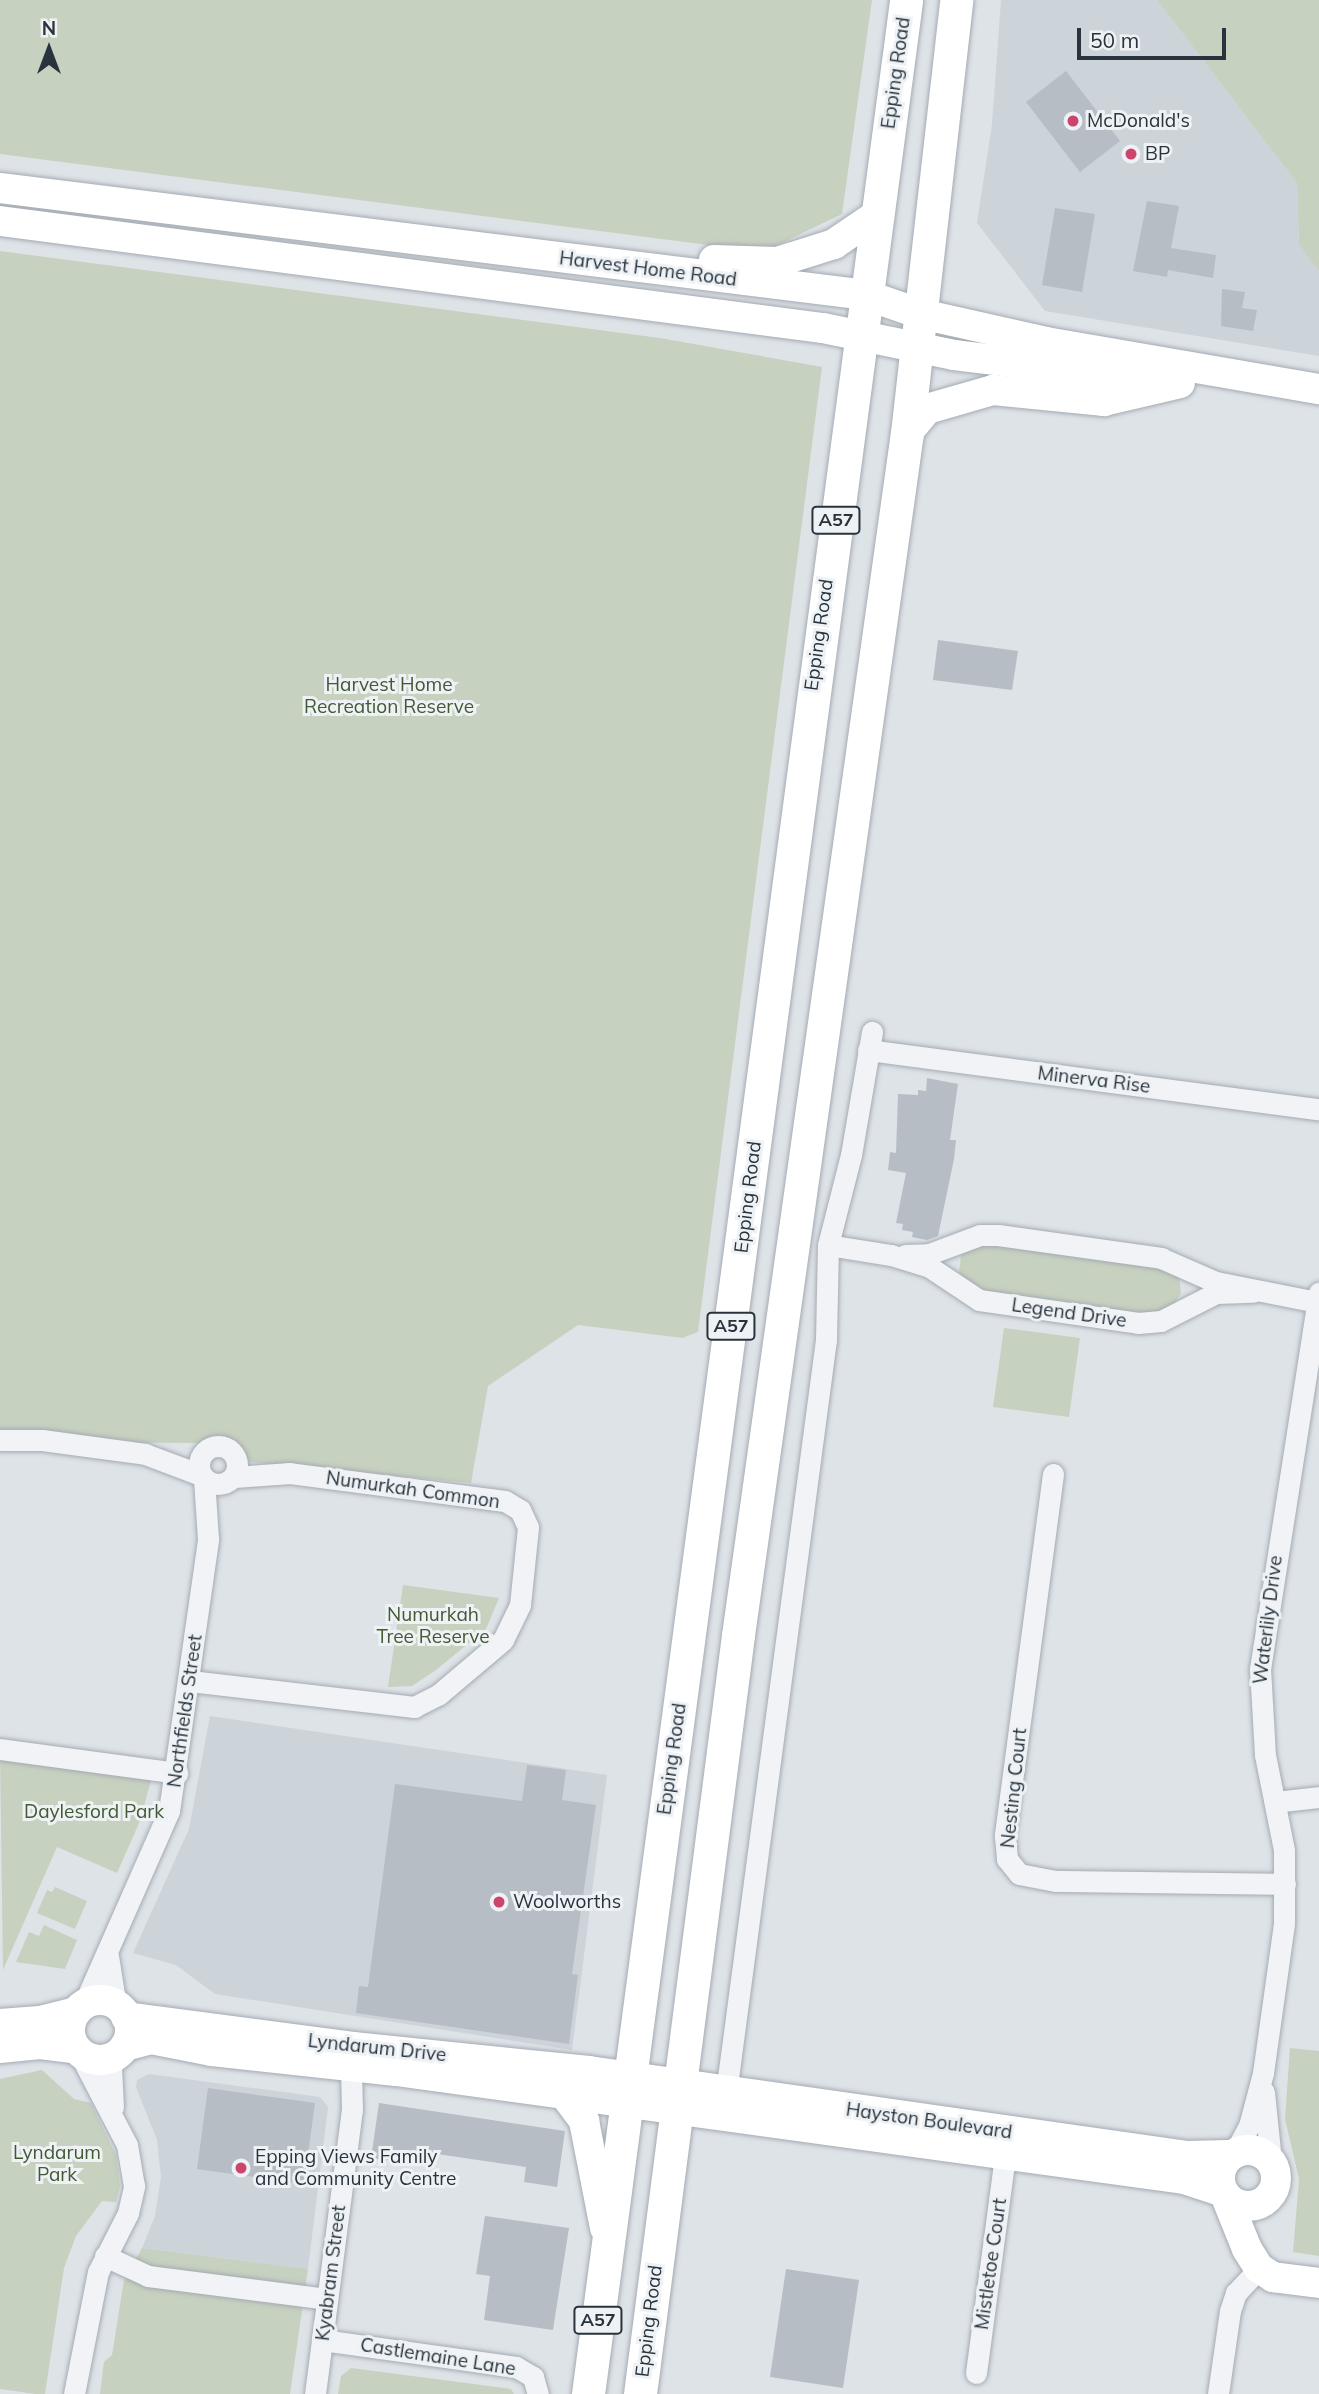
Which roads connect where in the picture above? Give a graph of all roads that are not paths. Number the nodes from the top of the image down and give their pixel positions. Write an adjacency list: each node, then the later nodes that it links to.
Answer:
1 (906, 0): 4 (main road, Epping Road / A57)
2 (956, 0): 8 (main road, Epping Road)
3 (0, 188): 6 (street, Harvest Home Road)
4 (875, 216): 6 (street); 7 (main road, Epping Road / A57)
5 (0, 221): 9 (street, Harvest Home Road)
6 (546, 257): 7 (street, Harvest Home Road)
7 (866, 295): 8 (street, Harvest Home Road); 9 (main road, Epping Road / A57)
8 (921, 314): 10 (main road, Epping Road); 12 (street, Harvest Home Road)
9 (862, 337): 10 (street, Harvest Home Road); 48 (main road, Epping Road / A57)
10 (917, 348): 11 (street, Harvest Home Road); 14 (main road, Epping Road)
11 (1180, 383): 12 (street, Harvest Home Road); 14 (street)
12 (1288, 386): 13 (street, Harvest Home Road)
13 (1319, 389)
14 (907, 433): 47 (main road, Epping Road)
15 (1319, 1109): 17 (street, Minerva Rise)
16 (967, 1240): 18 (street, Legend Drive); 19 (street, Legend Drive); 20 (street)
17 (828, 1245): 18 (street, Legend Drive); 49 (street)
18 (891, 1255): 20 (street, Legend Drive)
19 (1185, 1269): 21 (street, Legend Drive); 23 (street)
20 (959, 1287): 23 (street, Legend Drive)
21 (1253, 1292): 22 (street, Legend Drive); 23 (street, Legend Drive)
22 (1318, 1297): 24 (street, Waterlily Drive)
23 (1182, 1311)
24 (1314, 1351): 36 (street, Waterlily Drive)
25 (0, 1440): 27 (street)
26 (204, 1451): 27 (street); 28 (street); 30 (street)
27 (145, 1454): 30 (street)
28 (233, 1472): 30 (street); 31 (street, Northfields Street); 32 (street, Numurkah Common)
29 (1053, 1474): 37 (street, Nesting Court)
30 (203, 1477): 31 (street, Northfields Street)
31 (208, 1539): 32 (street, Northfields Street)
32 (190, 1681): 34 (street, Northfields Street)
33 (0, 1749): 34 (street)
34 (177, 1773): 38 (street, Northfields Street)
35 (1319, 1797): 36 (street)
36 (1275, 1802): 37 (street, Waterlily Drive)
37 (1285, 1884): 45 (street, Waterlily Drive)
38 (108, 1954): 39 (street, Northfields Street); 41 (street)
39 (79, 2009): 40 (street); 41 (street); 43 (street)
40 (0, 2024)
41 (123, 2032): 43 (street); 44 (street, Lyndarum Drive); 50 (street)
42 (0, 2048): 43 (street)
43 (77, 2049): 50 (street)
44 (359, 2058): 46 (street, Lyndarum Drive); 48 (street, Lyndarum Drive); 60 (street, Kyabram Street)
45 (1263, 2073): 52 (street, Waterlily Drive); 53 (street, Waterlily Drive)
46 (564, 2094): 48 (street, Lyndarum Drive); 56 (street)
47 (677, 2099): 48 (street, Hayston Boulevard); 49 (street, Hayston Boulevard); 67 (main road, Epping Road)
48 (625, 2105): 56 (main road, Epping Road / A57)
49 (725, 2106): 51 (street, Hayston Boulevard)
50 (115, 2119): 57 (street)
51 (1007, 2143): 52 (street, Hayston Boulevard); 54 (street, Hayston Boulevard); 62 (street, Mistletoe Court)
52 (1232, 2153): 53 (street); 54 (street)
53 (1271, 2161): 55 (street)
54 (1224, 2194): 55 (street); 58 (street)
55 (1265, 2200): 58 (street)
56 (608, 2246): 66 (main road, Epping Road / A57)
57 (105, 2256): 60 (street); 63 (street)
58 (1266, 2263): 59 (street); 68 (street)
59 (1307, 2282)
60 (327, 2300): 61 (street, Kyabram Street)
61 (323, 2340): 64 (street, Kyabram Street); 65 (street, Castlemaine Lane)
62 (976, 2373)
63 (74, 2394)
64 (315, 2394)
65 (538, 2394)
66 (588, 2394)
67 (640, 2394)
68 (1218, 2394)

